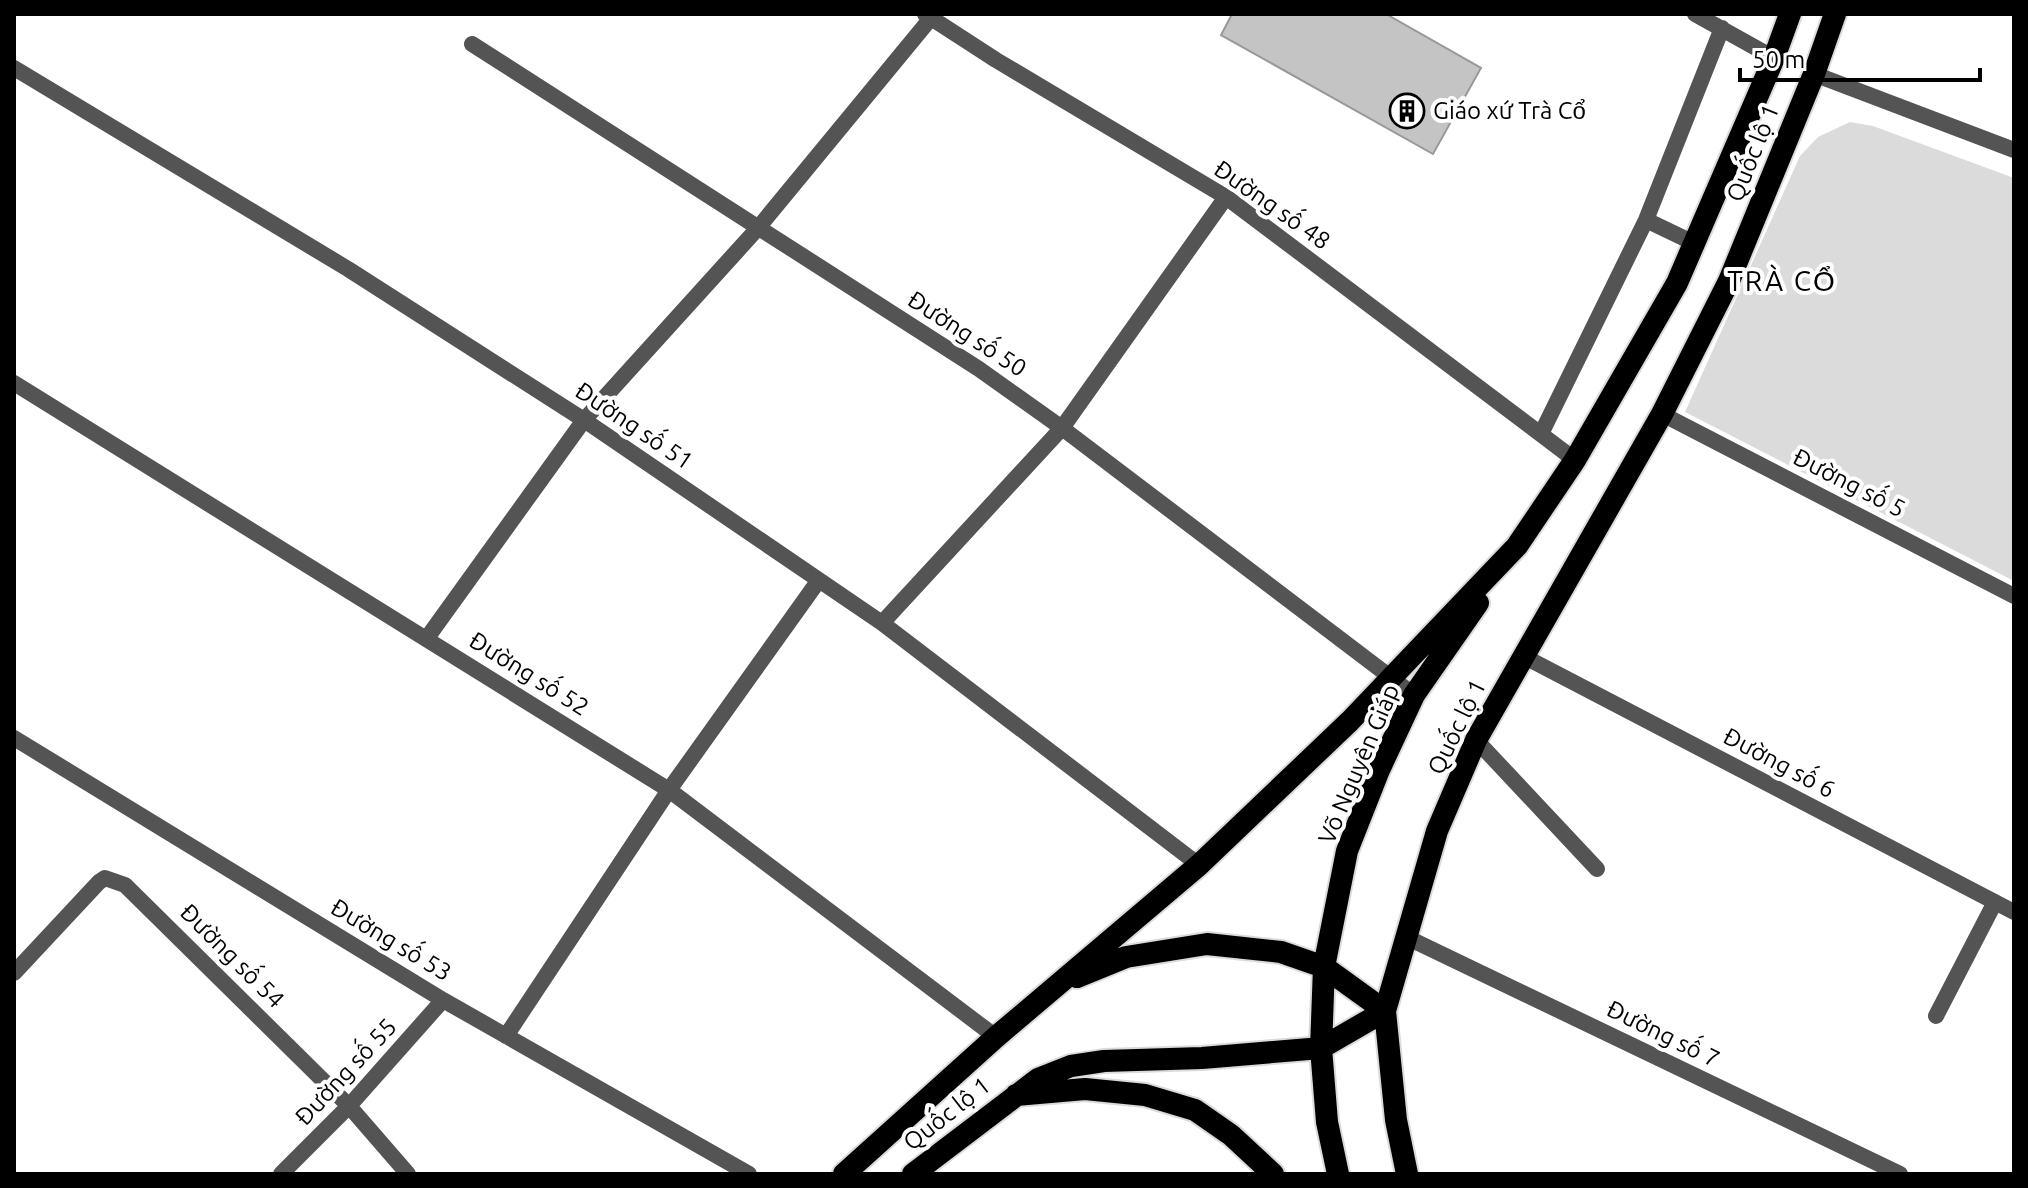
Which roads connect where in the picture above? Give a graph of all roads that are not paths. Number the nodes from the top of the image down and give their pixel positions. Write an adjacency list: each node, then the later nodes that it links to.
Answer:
1 (1695, 14): 5 (street)
2 (1790, 14): 7 (highway, Quốc lộ 1)
3 (1835, 14): 9 (highway, Quốc lộ 1)
4 (928, 16): 11 (street, Đường số 48); 13 (street)
5 (1722, 28): 7 (street); 12 (street)
6 (472, 44): 13 (street, Đường số 50)
7 (1774, 58): 14 (highway, Quốc lộ 1)
8 (14, 68): 17 (street, Đường số 51)
9 (1814, 74): 10 (street); 16 (highway, Quốc lộ 1)
10 (2014, 150)
11 (1226, 197): 18 (street); 19 (street, Đường số 48)
12 (1646, 220): 14 (street); 19 (street)
13 (758, 228): 17 (street); 18 (street, Đường số 50)
14 (1694, 243): 20 (highway, Quốc lộ 1)
15 (14, 383): 25 (street, Đường số 52)
16 (1662, 414): 23 (street, Đường số 5); 26 (highway, Quốc lộ 1)
17 (584, 420): 22 (street, Đường số 51); 25 (street)
18 (1062, 428): 24 (street); 27 (street, Đường số 50)
19 (1541, 434): 20 (street, Đường số 48)
20 (1575, 460): 21 (highway, Quốc lộ 1)
21 (1517, 546): 27 (highway, Quốc lộ 1); 28 (highway, Võ Nguyên Giáp)
22 (819, 580): 24 (street, Đường số 51); 31 (street)
23 (2014, 596)
24 (882, 623): 32 (street, Đường số 51)
25 (427, 638): 31 (street, Đường số 52)
26 (1523, 656): 30 (highway, Quốc lộ 1); 34 (street, Đường số 6)
27 (1391, 678): 28 (street, Đường số 50); 32 (highway, Quốc lộ 1)
28 (1414, 695): 37 (highway, Võ Nguyên Giáp)
29 (14, 738): 40 (street, Đường số 53)
30 (1476, 740): 33 (street); 36 (highway, Quốc lộ 1)
31 (669, 790): 43 (street); 44 (street, Đường số 52)
32 (1199, 865): 39 (highway, Quốc lộ 1)
33 (1597, 869)
34 (1995, 902): 35 (street, Đường số 6); 42 (street)
35 (2014, 912)
36 (1406, 937): 41 (highway, Quốc lộ 1); 56 (street, Đường số 7)
37 (1324, 967): 39 (highway); 41 (highway); 45 (highway, Võ Nguyên Giáp)
38 (14, 973): 47 (street, Đường số 54)
39 (1058, 985): 44 (highway, Quốc lộ 1)
40 (443, 1000): 43 (street, Đường số 53); 47 (street, Đường số 55)
41 (1385, 1011): 45 (highway, Quốc lộ 1); 55 (highway)
42 (1936, 1016)
43 (506, 1036): 50 (street, Đường số 53)
44 (996, 1037): 51 (highway, Quốc lộ 1)
45 (1321, 1048): 46 (highway, Quốc lộ 1); 54 (highway, Võ Nguyên Giáp)
46 (1015, 1095): 52 (highway, Quốc lộ 1); 53 (highway)
47 (349, 1106): 48 (street, Đường số 55); 49 (street, Đường số 54)
48 (281, 1174)
49 (408, 1174)
50 (749, 1174)
51 (844, 1174)
52 (913, 1174)
53 (1273, 1174)
54 (1338, 1174)
55 (1407, 1174)
56 (1900, 1174)

